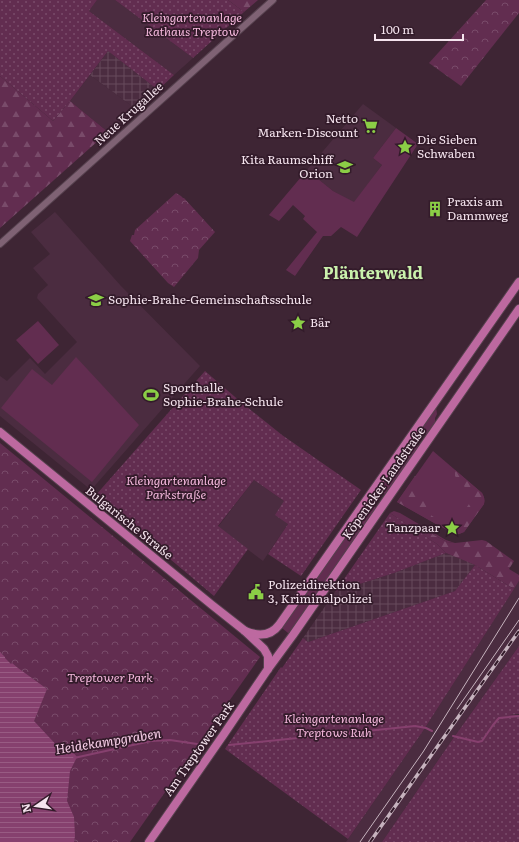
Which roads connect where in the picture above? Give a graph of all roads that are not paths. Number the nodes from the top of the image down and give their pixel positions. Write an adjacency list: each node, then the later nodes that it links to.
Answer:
1 (273, 0): 2 (street, Neue Krugallee)
2 (0, 244)
3 (519, 282): 6 (main road, Köpenicker Landstraße)
4 (519, 309): 8 (main road, Köpenicker Landstraße)
5 (0, 432): 7 (main road, Bulgarische Straße)
6 (276, 629): 7 (main road, Bulgarische Straße)
7 (245, 631): 8 (main road, Bulgarische Straße)
8 (268, 669): 9 (main road, Am Treptower Park)
9 (149, 842)

